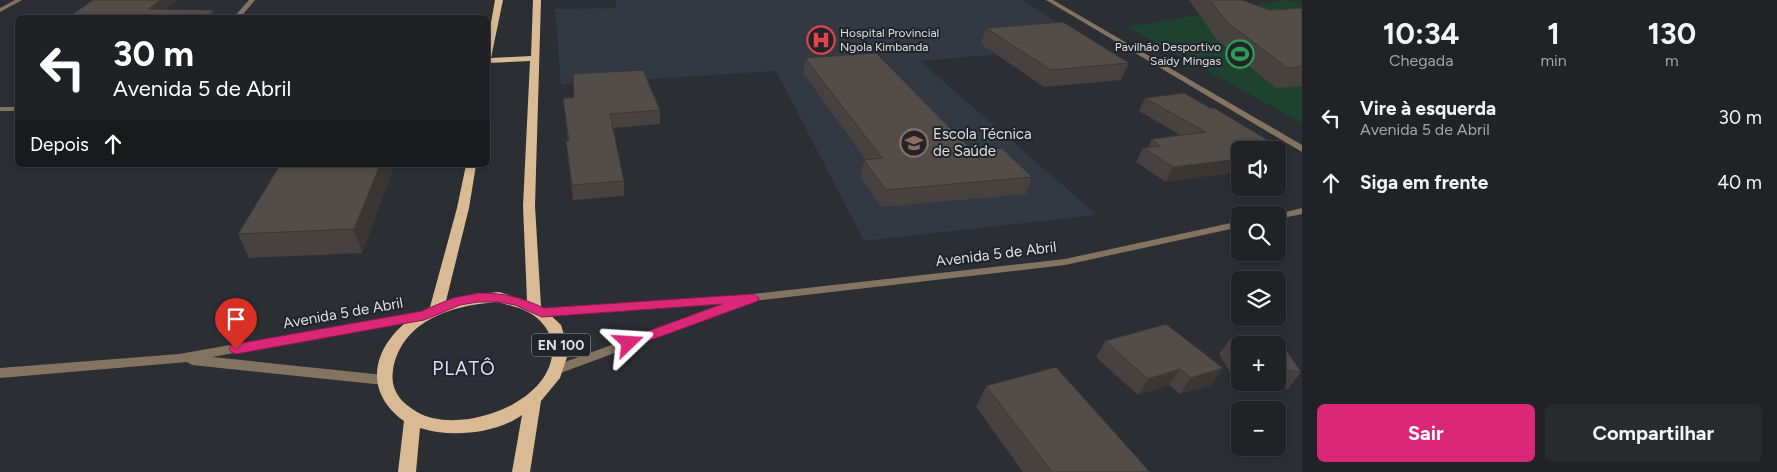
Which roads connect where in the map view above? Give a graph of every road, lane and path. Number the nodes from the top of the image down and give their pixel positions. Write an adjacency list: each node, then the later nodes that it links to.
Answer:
1 (20, 0): 6 (street)
2 (252, 0): 7 (street)
3 (499, 0): 8 (main road)
4 (537, 0): 9 (main road)
5 (1050, 0): 13 (street)
6 (0, 10)
7 (239, 15)
8 (490, 48)
9 (535, 58): 10 (main road); 19 (main road)
10 (490, 59)
11 (0, 109): 12 (street)
12 (15, 109)
13 (1302, 149)
14 (471, 167): 20 (main road)
15 (1302, 211): 16 (street)
16 (1286, 214)
17 (1231, 226): 18 (street, Avenida 5 de Abril)
18 (753, 298): 19 (street, Avenida 5 de Abril); 22 (street, Avenida 5 de Abril)
19 (538, 310): 20 (main road, EN 100); 22 (main road, EN 100)
20 (431, 312): 21 (street, Avenida 5 de Abril); 24 (main road, EN 100)
21 (179, 359): 23 (street, Avenida 5 de Abril); 24 (street, Avenida 5 de Abril)
22 (558, 369): 25 (main road, EN 100)
23 (0, 373)
24 (384, 380): 26 (main road, EN 100)
25 (533, 401): 26 (main road, EN 100); 28 (main road, EN 100)
26 (412, 418): 27 (main road)
27 (407, 472)
28 (521, 472)

